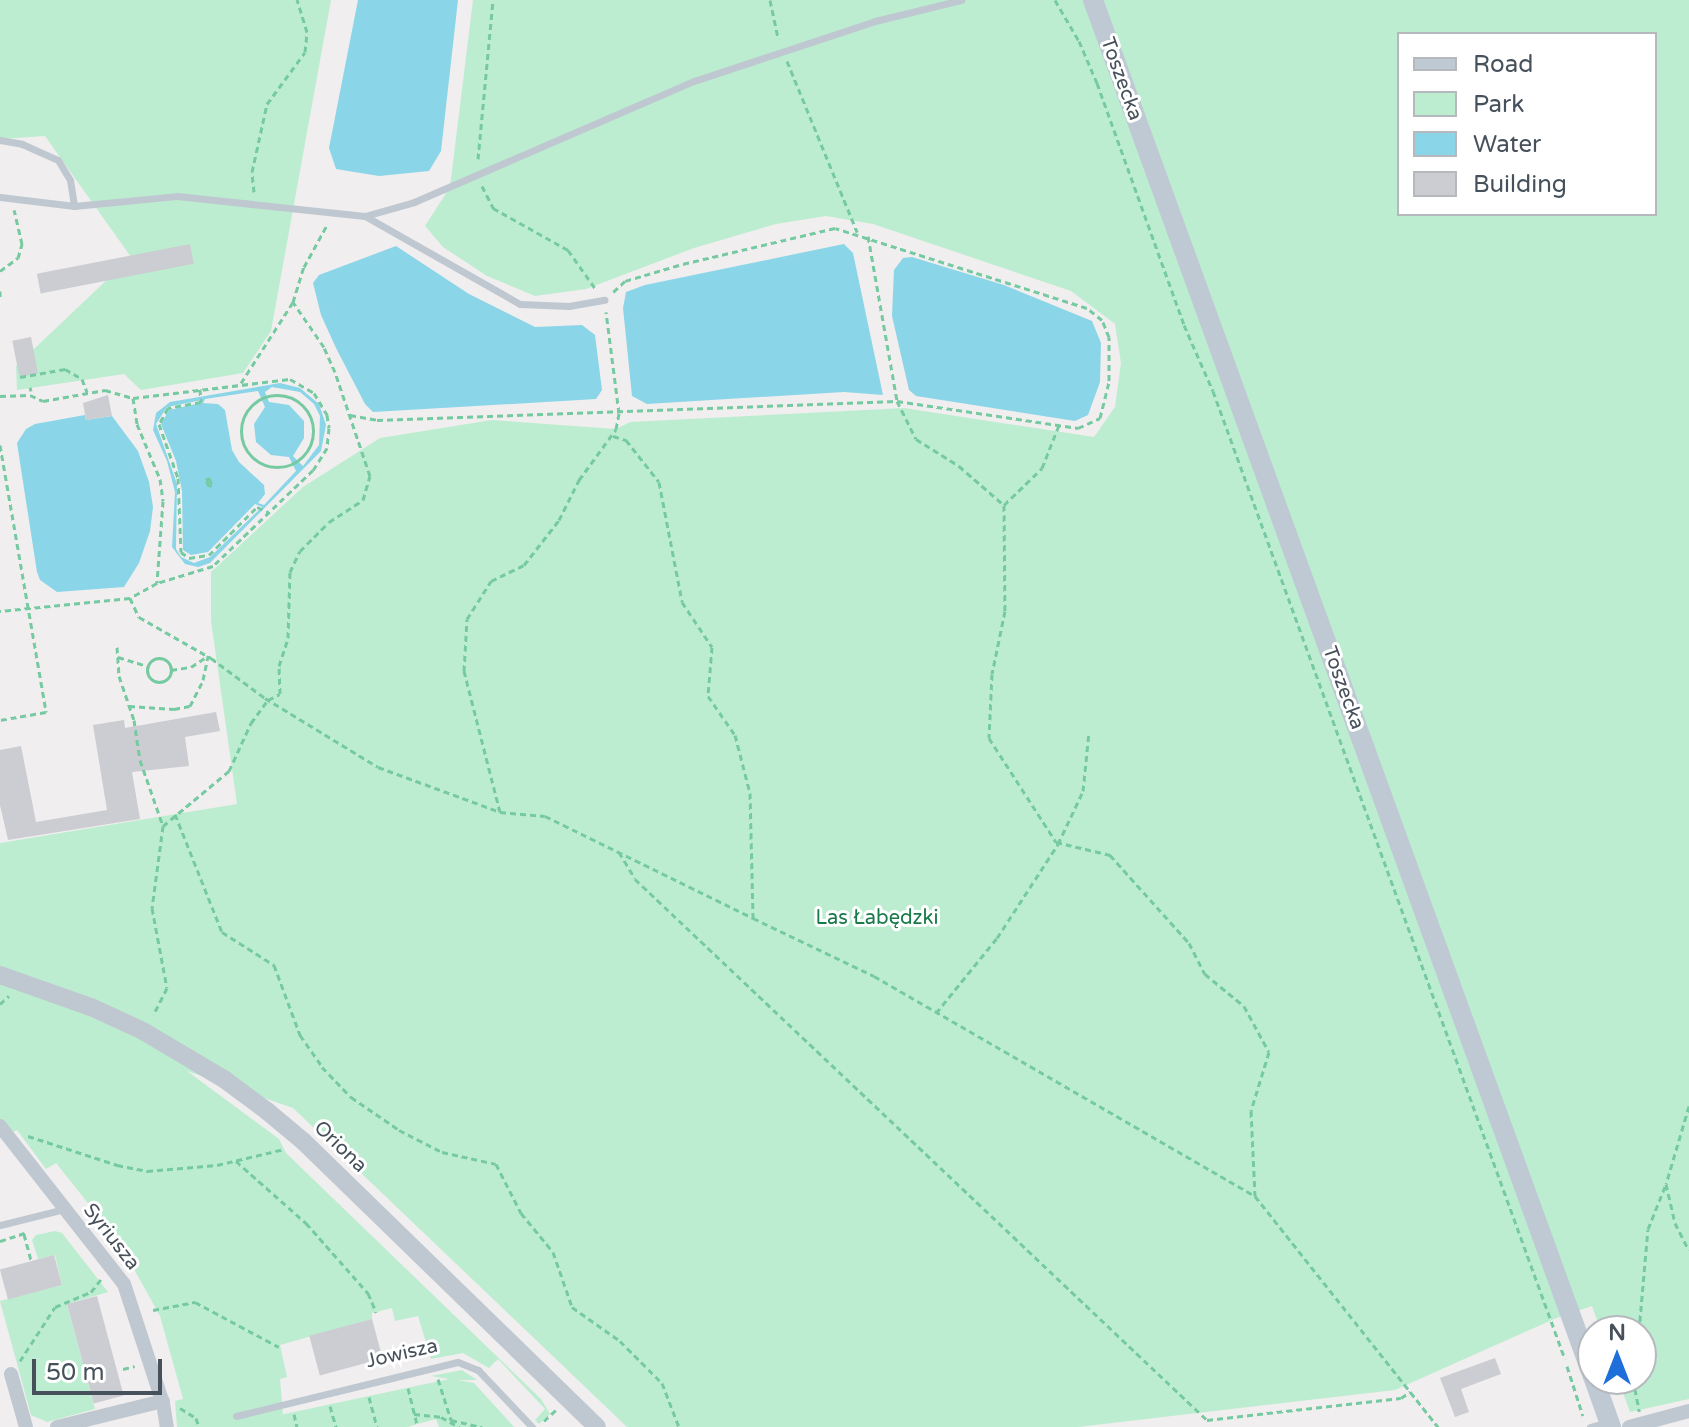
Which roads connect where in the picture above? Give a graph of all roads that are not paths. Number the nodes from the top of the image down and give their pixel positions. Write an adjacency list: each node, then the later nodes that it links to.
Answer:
1 (961, 0): 6 (lane)
2 (1093, 0): 12 (main road, Toszecka)
3 (0, 140): 5 (lane)
4 (0, 197): 5 (lane)
5 (74, 206): 6 (lane)
6 (365, 216): 7 (lane)
7 (604, 300)
8 (0, 975): 18 (street, Oriona)
9 (3, 1130): 10 (street, Syriusza)
10 (64, 1209): 11 (lane, Syriusza); 15 (street, Syriusza)
11 (0, 1225)
12 (1577, 1334)
13 (11, 1374): 21 (street)
14 (1595, 1395): 19 (main road, Toszecka)
15 (167, 1402): 22 (street); 23 (street, Syriusza)
16 (1689, 1411): 20 (street)
17 (236, 1416): 24 (lane, Jowisza)
18 (584, 1423)
19 (1599, 1426)
20 (1635, 1426)
21 (26, 1427)
22 (57, 1427)
23 (167, 1427)
24 (532, 1427)

